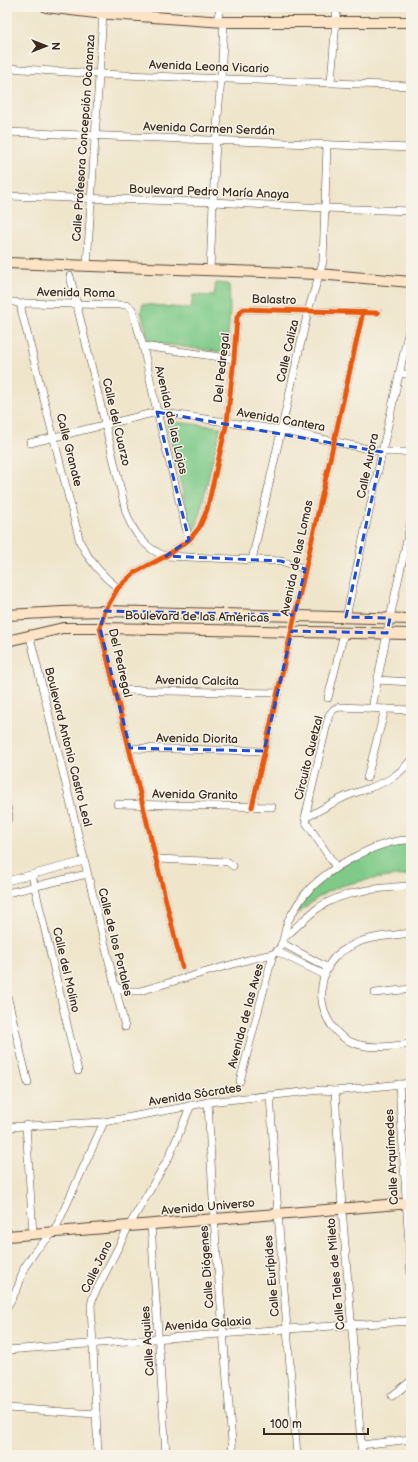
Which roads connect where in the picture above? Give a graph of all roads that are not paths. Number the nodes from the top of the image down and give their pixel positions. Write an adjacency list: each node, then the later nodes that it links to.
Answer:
1 (46, 7): 4 (street)
2 (220, 7): 5 (street)
3 (337, 7): 7 (street)
4 (103, 13): 5 (street); 9 (street, Calle Profesora Concepción Ocaranza)
5 (221, 22): 7 (street); 10 (street)
6 (411, 22): 7 (street)
7 (336, 23): 11 (street)
8 (7, 68): 9 (street, Avenida Leona Vicario)
9 (99, 74): 10 (street, Avenida Leona Vicario); 14 (street, Calle Profesora Concepción Ocaranza)
10 (221, 79): 11 (street, Avenida Leona Vicario); 15 (street)
11 (331, 82): 12 (street, Avenida Leona Vicario)
12 (411, 86)
13 (7, 132): 14 (street, Avenida Carmen Serdán)
14 (95, 136): 15 (street, Avenida Carmen Serdán); 19 (street, Calle Profesora Concepción Ocaranza)
15 (216, 140): 16 (street, Avenida Carmen Serdán); 20 (street)
16 (327, 145): 17 (street, Avenida Carmen Serdán); 21 (street, Calle Caliza)
17 (411, 148)
18 (7, 196): 19 (street, Boulevard Pedro María Anaya)
19 (91, 198): 20 (street, Boulevard Pedro María Anaya); 24 (street, Calle Profesora Concepción Ocaranza)
20 (213, 202): 21 (street, Boulevard Pedro María Anaya); 25 (street)
21 (325, 208): 22 (street, Boulevard Pedro María Anaya); 26 (street, Calle Caliza)
22 (411, 211)
23 (7, 263): 24 (street)
24 (87, 265): 25 (street)
25 (210, 269): 26 (street)
26 (318, 274): 28 (street); 33 (street, Calle Caliza)
27 (70, 276): 30 (street, Calle del Cuarzo)
28 (411, 282)
29 (7, 302): 31 (street, Avenida Roma)
30 (77, 304): 31 (street, Avenida Roma); 32 (street, Avenida Roma); 44 (street, Calle del Cuarzo)
31 (22, 305): 46 (street, Calle Granate)
32 (130, 307): 38 (street, Avenida de las Lajas)
33 (308, 311): 34 (street, Balastro); 35 (street, Balastro); 45 (street, Calle Caliza)
34 (240, 312): 39 (street, Del Pedregal)
35 (363, 312): 36 (street, Balastro); 47 (street, Avenida de las Lomas)
36 (378, 313)
37 (411, 320): 40 (street, Calle Aurora)
38 (143, 346): 39 (street); 42 (street, Avenida de las Lajas)
39 (234, 359): 43 (street, Del Pedregal)
40 (399, 373): 41 (street); 49 (street, Calle Aurora)
41 (411, 376)
42 (157, 412): 43 (street, Avenida Cantera); 44 (street, Avenida Cantera); 52 (street, Avenida de las Lajas)
43 (227, 422): 45 (street, Avenida Cantera); 52 (street, Del Pedregal)
44 (106, 424): 46 (street, Avenida Cantera); 53 (street, Calle del Cuarzo)
45 (281, 430): 47 (street, Avenida Cantera); 54 (street, Calle Caliza)
46 (54, 437): 48 (street, Avenida Cantera); 56 (street, Calle Granate)
47 (333, 441): 49 (street, Avenida Cantera); 55 (street, Avenida de las Lomas)
48 (30, 443)
49 (382, 452): 50 (street, Avenida Cantera); 61 (street, Calle Aurora)
50 (411, 452)
51 (411, 521): 62 (street)
52 (189, 540): 53 (street, Del Pedregal)
53 (166, 556): 54 (street); 56 (street, Del Pedregal)
54 (252, 560): 55 (street)
55 (305, 569): 60 (street, Avenida de las Lomas)
56 (118, 588): 57 (street, Del Pedregal)
57 (105, 611): 58 (street, Boulevard de las Américas); 60 (street, Boulevard de las Américas); 65 (street, Del Pedregal)
58 (62, 612): 59 (street, Boulevard de las Américas); 64 (street)
59 (7, 615)
60 (295, 615): 61 (street, Boulevard de las Américas); 66 (street, Avenida de las Lomas)
61 (346, 617): 62 (street, Boulevard de las Américas)
62 (390, 618): 63 (street, Boulevard de las Américas); 68 (street)
63 (411, 619)
64 (63, 628): 65 (street, Boulevard de las Américas); 70 (street, Boulevard de las Américas)
65 (100, 628): 66 (street, Boulevard de las Américas); 74 (street, Del Pedregal)
66 (292, 631): 67 (street, Boulevard de las Américas); 75 (street, Avenida de las Lomas)
67 (344, 633): 68 (street, Boulevard de las Américas); 76 (street)
68 (387, 633): 69 (street, Boulevard de las Américas); 72 (street)
69 (411, 634)
70 (30, 637): 71 (street, Boulevard de las Américas); 93 (street, Boulevard Antonio Castro Leal)
71 (7, 641)
72 (377, 680): 73 (street); 77 (street)
73 (411, 682)
74 (115, 690): 75 (street, Avenida Calcita); 80 (street, Del Pedregal)
75 (278, 693): 81 (street, Avenida de las Lomas)
76 (328, 698)
77 (373, 703)
78 (385, 709): 79 (street, Circuito Quetzal); 83 (street); 89 (street, Circuito Quetzal)
79 (411, 710)
80 (130, 748): 81 (street, Avenida Diorita); 85 (street, Del Pedregal)
81 (264, 751): 87 (street, Avenida de las Lomas)
82 (411, 760): 89 (street, Circuito Quetzal)
83 (367, 778)
84 (117, 804): 85 (street, Avenida Granito)
85 (144, 805): 87 (street, Avenida Granito); 92 (street, Del Pedregal)
86 (7, 806): 90 (street)
87 (252, 807): 88 (street, Avenida Granito)
88 (272, 807)
89 (306, 818): 95 (street, Circuito Quetzal)
90 (7, 821)
91 (410, 838): 95 (street, Avenida de las Aves)
92 (156, 859): 94 (street); 105 (street, Del Pedregal)
93 (84, 861): 96 (street, Calle de los Portales); 97 (street)
94 (233, 866)
95 (336, 868): 103 (street, Avenida de las Aves)
96 (87, 874): 100 (street); 107 (street, Calle de los Portales)
97 (32, 875): 98 (street); 100 (street, Calle del Molino)
98 (7, 881)
99 (411, 886): 103 (street, Avenida de las Aves)
100 (35, 887): 101 (street); 113 (street, Calle del Molino)
101 (7, 893)
102 (411, 933): 106 (street)
103 (283, 940): 104 (street, Avenida de las Aves); 106 (street)
104 (276, 953): 106 (street); 107 (street); 114 (street, Avenida de las Aves)
105 (182, 967)
106 (327, 971): 112 (street)
107 (115, 987): 111 (street, Calle de los Portales)
108 (411, 989): 109 (street)
109 (375, 993)
110 (7, 995): 115 (street)
111 (125, 1027)
112 (411, 1044)
113 (78, 1071)
114 (240, 1081)
115 (28, 1083)
116 (411, 1083): 117 (street, Avenida Sócrates)
117 (399, 1084): 118 (street, Avenida Sócrates); 125 (street, Calle Arquímedes)
118 (335, 1091): 119 (street, Avenida Sócrates); 126 (street, Calle Tales de Mileto)
119 (270, 1096): 120 (street, Avenida Sócrates); 127 (street, Calle Eurípides)
120 (208, 1102): 121 (street, Avenida Sócrates); 128 (street, Calle Diógenes)
121 (191, 1105): 122 (street, Avenida Sócrates); 130 (street, Calle Jano)
122 (104, 1122): 123 (street, Avenida Sócrates); 131 (street)
123 (26, 1125): 124 (street, Avenida Sócrates); 132 (street)
124 (7, 1127)
125 (408, 1203): 126 (street, Avenida Universo); 134 (street, Calle Arquímedes)
126 (342, 1208): 127 (street, Avenida Universo); 137 (street, Calle Tales de Mileto)
127 (278, 1214): 128 (street, Avenida Universo); 138 (street, Calle Eurípides)
128 (214, 1219): 129 (street, Avenida Universo); 139 (street, Calle Diógenes)
129 (151, 1225): 130 (street, Avenida Universo); 140 (street, Calle Aquiles)
130 (129, 1226): 131 (street, Avenida Universo); 141 (street, Calle Jano)
131 (54, 1232): 132 (street, Avenida Universo); 135 (street)
132 (34, 1234): 133 (street, Avenida Universo)
133 (7, 1236)
134 (411, 1277)
135 (7, 1307)
136 (411, 1321): 137 (street, Avenida Galaxia)
137 (352, 1325): 138 (street, Avenida Galaxia); 148 (street, Calle Tales de Mileto)
138 (287, 1329): 139 (street, Avenida Galaxia); 152 (street, Calle Eurípides)
139 (223, 1334): 140 (street, Avenida Galaxia); 151 (street, Calle Diógenes)
140 (159, 1339): 141 (street, Avenida Galaxia); 150 (street, Calle Aquiles)
141 (93, 1344): 142 (street, Avenida Galaxia); 146 (street, Calle Jano)
142 (7, 1350)
143 (411, 1381): 144 (street)
144 (392, 1396)
145 (7, 1408): 146 (street)
146 (96, 1414): 149 (street, Calle Jano)
147 (411, 1439): 148 (street)
148 (361, 1445): 153 (street, Calle Tales de Mileto)
149 (98, 1455)
150 (166, 1455)
151 (233, 1455)
152 (297, 1455)
153 (362, 1455)

